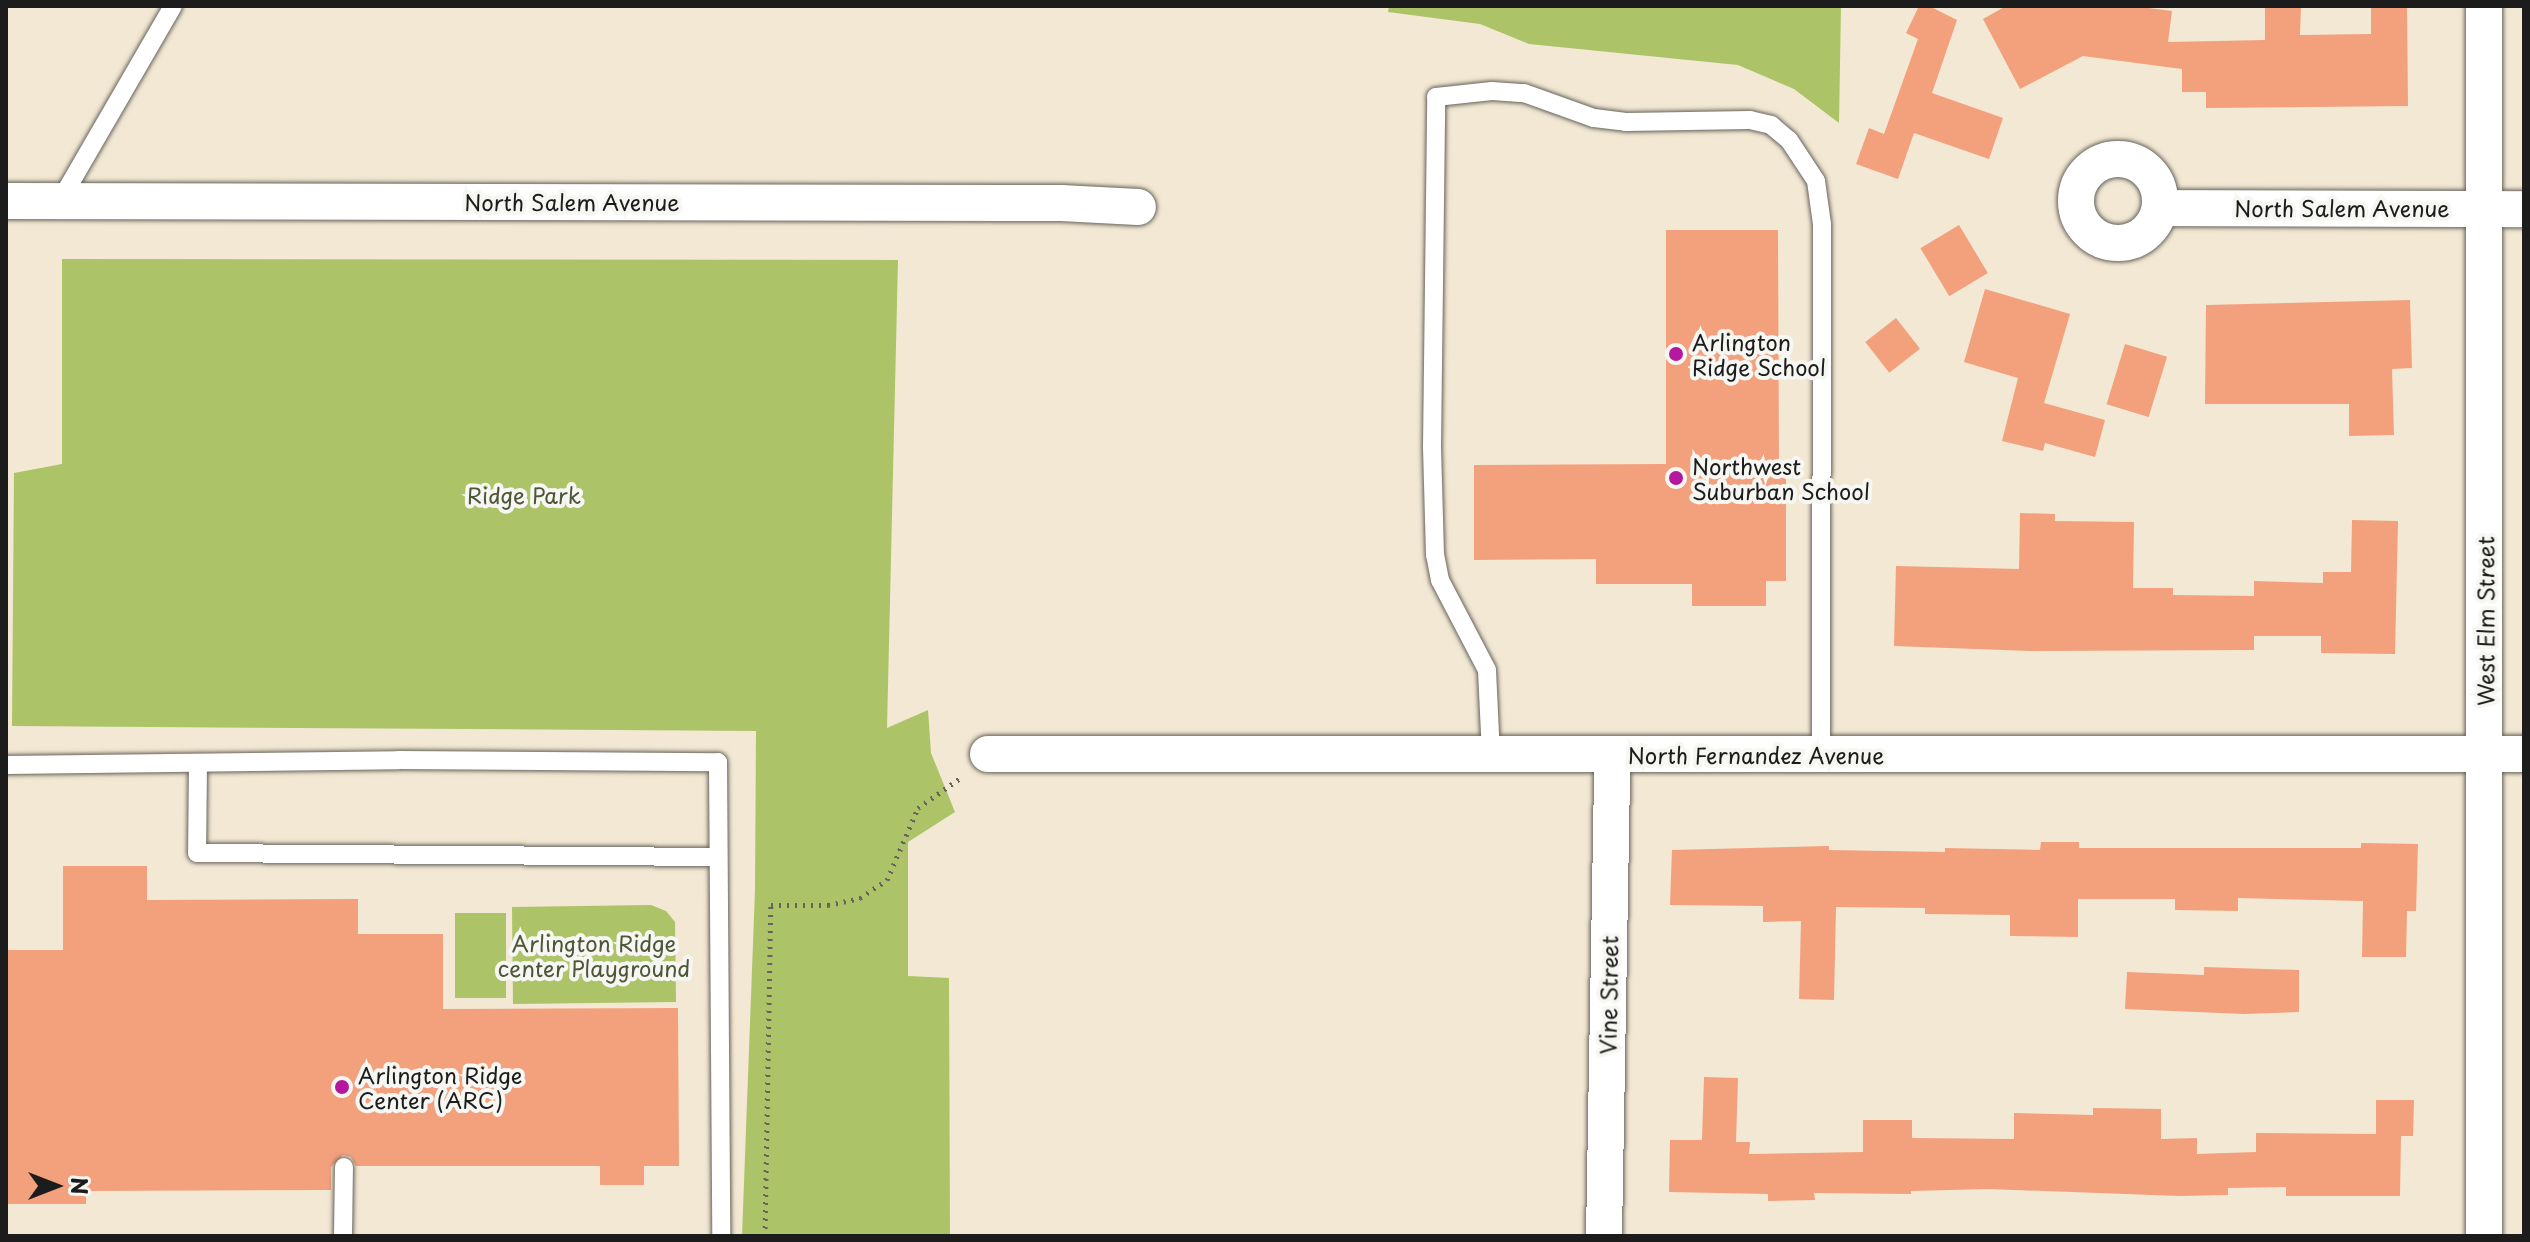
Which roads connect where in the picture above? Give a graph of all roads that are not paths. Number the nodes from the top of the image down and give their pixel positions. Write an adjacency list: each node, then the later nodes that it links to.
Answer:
1 (173, 6): 4 (lane)
2 (2484, 6): 7 (street, West Elm Street)
3 (6, 201): 4 (street, North Salem Avenue)
4 (60, 201): 5 (street, North Salem Avenue)
5 (1138, 207)
6 (2160, 208): 7 (street, North Salem Avenue)
7 (2484, 209): 8 (street, North Salem Avenue); 10 (street, West Elm Street)
8 (2524, 209)
9 (988, 754): 12 (street, North Fernandez Avenue)
10 (2485, 754): 11 (street, North Fernandez Avenue); 14 (street, North Fernandez Avenue); 22 (street, West Elm Street)
11 (2524, 754)
12 (1491, 755): 13 (street, North Fernandez Avenue); 14 (lane)
13 (1612, 755): 14 (street, North Fernandez Avenue); 21 (street, Vine Street)
14 (1821, 755)
15 (198, 763): 16 (lane); 17 (lane); 17 (lane)
16 (6, 765)
17 (717, 857): 20 (lane)
18 (344, 1167): 19 (lane)
19 (343, 1236)
20 (721, 1236)
21 (1604, 1236)
22 (2484, 1236)

